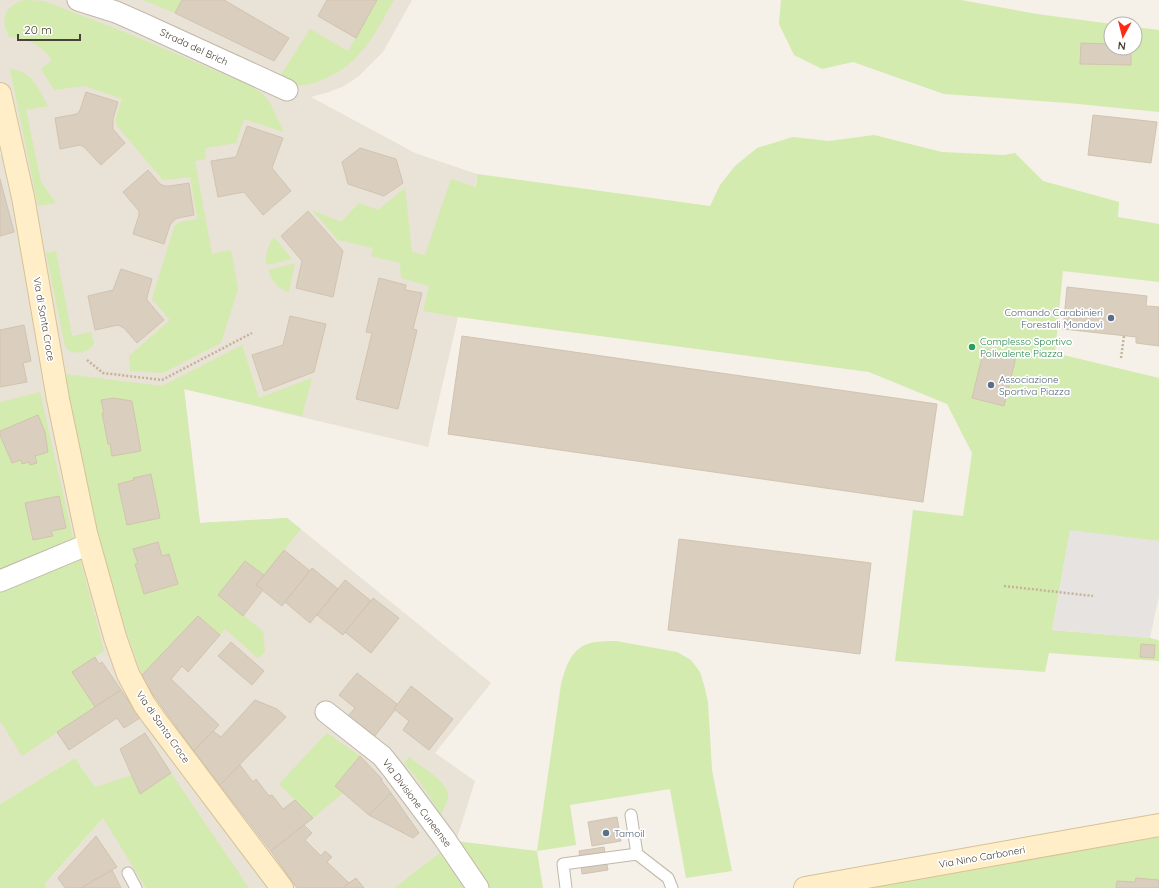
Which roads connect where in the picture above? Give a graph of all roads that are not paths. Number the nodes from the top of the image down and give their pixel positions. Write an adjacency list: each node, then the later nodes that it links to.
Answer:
1 (78, 0): 2 (street, Strada del Brich)
2 (287, 90)
3 (0, 94): 4 (main road, Via di Santa Croce)
4 (89, 544): 5 (street); 12 (main road, Via di Santa Croce)
5 (0, 581)
6 (326, 712): 13 (street, Via Divisione Cuneense)
7 (631, 815): 9 (lane)
8 (1159, 825): 16 (main road, Via Nino Carboneri)
9 (637, 854): 14 (lane); 15 (lane)
10 (128, 873): 11 (lane)
11 (136, 888)
12 (282, 888)
13 (478, 888)
14 (566, 888)
15 (672, 888)
16 (804, 888)

